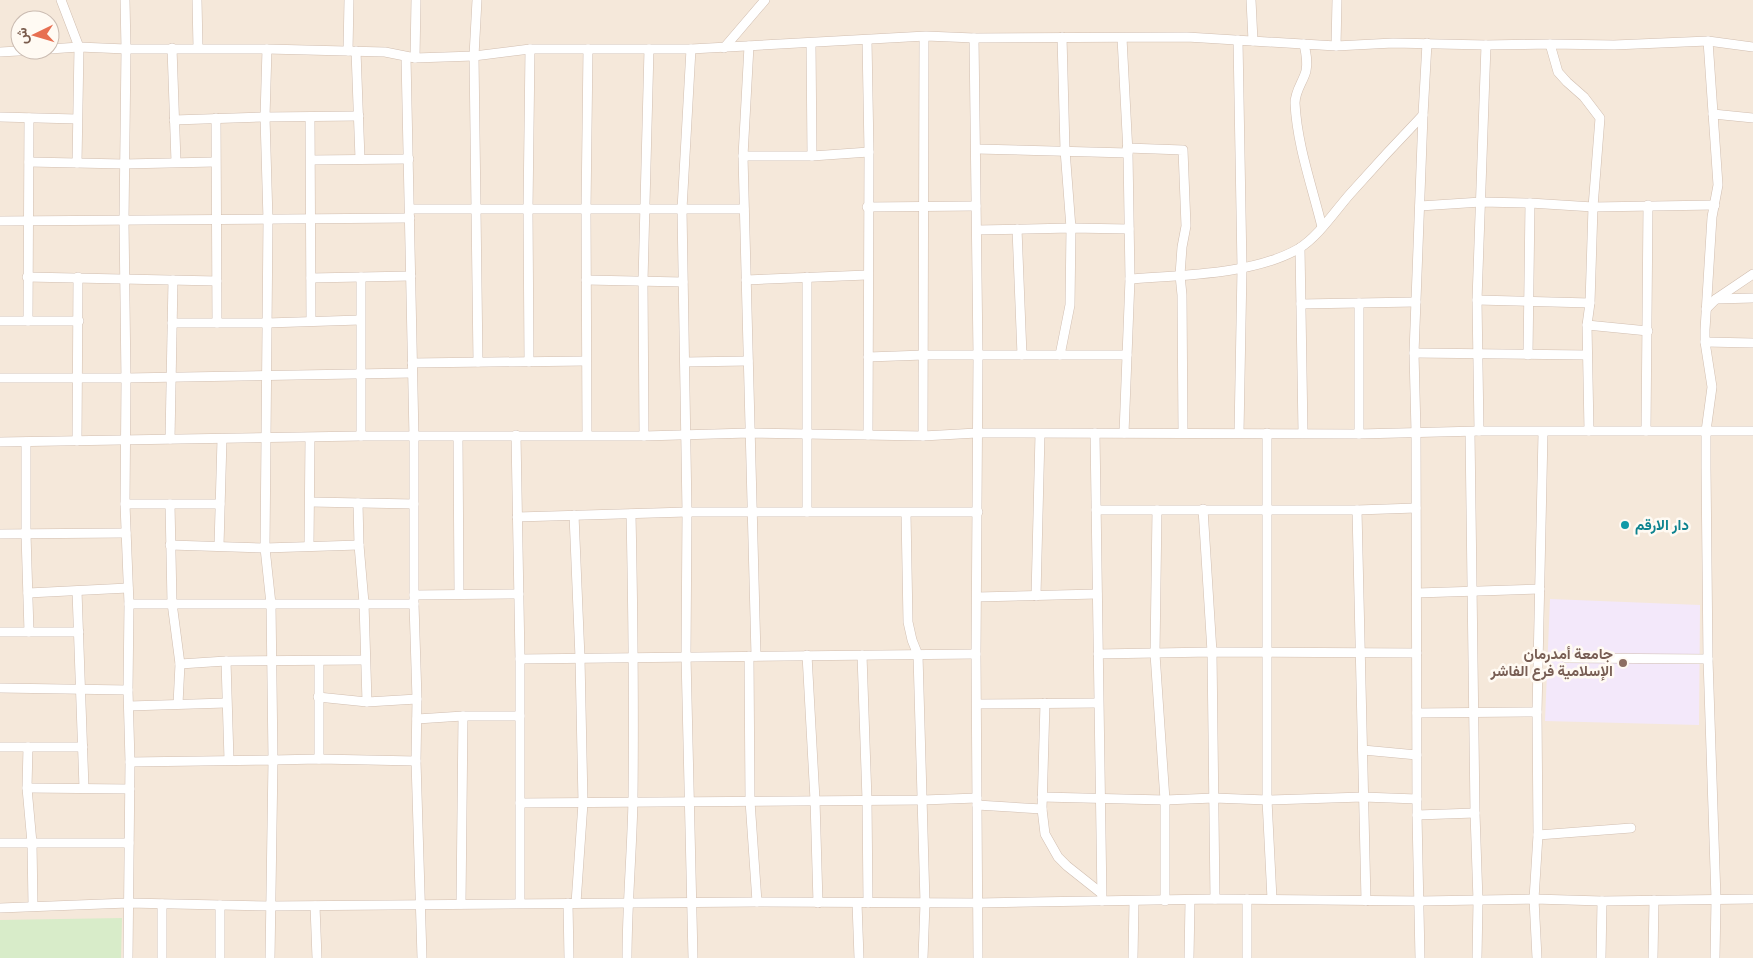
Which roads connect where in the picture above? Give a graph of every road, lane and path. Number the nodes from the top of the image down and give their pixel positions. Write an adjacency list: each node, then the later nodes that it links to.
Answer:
1 (61, 0): 25 (street)
2 (125, 0): 32 (street)
3 (197, 0): 29 (street)
4 (348, 0): 37 (street)
5 (416, 0): 39 (street)
6 (477, 0): 38 (street)
7 (765, 0): 31 (street)
8 (1251, 0): 16 (street)
9 (1337, 0): 24 (street)
10 (924, 37): 12 (street); 14 (street); 72 (street)
11 (1062, 37): 12 (street); 13 (street); 52 (street)
12 (974, 38): 51 (street)
13 (1122, 38): 15 (street); 53 (street)
14 (866, 40): 18 (street); 54 (street)
15 (1238, 40): 16 (street); 93 (street)
16 (1253, 41): 20 (street)
17 (1708, 42): 21 (street); 26 (street); 40 (street)
18 (811, 43): 23 (street); 56 (street)
19 (1428, 43): 22 (street); 24 (street); 41 (street)
20 (1304, 44): 24 (street); 87 (street)
21 (1550, 44): 22 (street); 74 (street)
22 (1486, 45): 65 (street)
23 (749, 46): 31 (street); 55 (street)
24 (1336, 46)
25 (79, 47): 27 (street); 32 (street); 49 (street)
26 (1753, 47)
27 (60, 48)
28 (172, 48): 29 (street); 32 (street); 50 (street)
29 (198, 48): 30 (street)
30 (267, 48): 37 (street); 42 (street)
31 (724, 48): 36 (street)
32 (126, 49): 64 (street)
33 (530, 49): 34 (street); 38 (street); 75 (street)
34 (588, 49): 35 (street); 79 (street)
35 (649, 49): 36 (street); 76 (street)
36 (691, 49): 77 (street)
37 (352, 51): 39 (street); 43 (street)
38 (474, 56): 39 (street); 73 (street)
39 (411, 58): 58 (street)
40 (1713, 114): 48 (street); 67 (street)
41 (1423, 115): 69 (street); 87 (street)
42 (265, 116): 45 (street); 47 (street); 83 (street)
43 (358, 116): 45 (street); 57 (street)
44 (0, 117): 46 (street)
45 (310, 117): 59 (street)
46 (29, 118): 49 (street); 60 (street)
47 (216, 118): 50 (street); 62 (street)
48 (1753, 118)
49 (77, 119): 63 (street)
50 (174, 120): 61 (street)
51 (976, 149): 52 (street); 68 (street)
52 (1065, 150): 53 (street); 88 (street)
53 (1127, 150): 90 (street); 96 (street)
54 (868, 152): 56 (street); 71 (street)
55 (742, 156): 56 (street); 78 (street)
56 (812, 156)
57 (360, 159): 58 (street); 59 (street)
58 (409, 159): 80 (street)
59 (311, 160): 81 (street)
60 (29, 162): 63 (street); 86 (street)
61 (176, 162): 62 (street); 64 (street)
62 (216, 162): 82 (street)
63 (77, 163): 64 (street)
64 (124, 164): 85 (street)
65 (1481, 202): 66 (street); 69 (street); 113 (street)
66 (1530, 203): 74 (street); 114 (street)
67 (1714, 205): 70 (street); 119 (street)
68 (976, 206): 72 (street); 91 (street)
69 (1420, 206): 115 (street)
70 (1648, 206): 74 (street); 129 (street)
71 (868, 207): 72 (street); 95 (street)
72 (925, 207): 133 (street)
73 (476, 208): 75 (street); 80 (street); 144 (street)
74 (1593, 208): 117 (street)
75 (528, 209): 79 (street); 145 (street)
76 (644, 209): 77 (street); 79 (street); 109 (street)
77 (682, 209): 78 (street); 110 (street)
78 (744, 209): 107 (street)
79 (586, 210): 106 (street)
80 (410, 214): 81 (street); 97 (street)
81 (312, 219): 83 (street); 102 (street)
82 (217, 220): 83 (street); 85 (street); 108 (street)
83 (268, 220): 127 (street)
84 (0, 221): 86 (street)
85 (124, 221): 86 (street); 101 (street)
86 (28, 222): 98 (street)
87 (1322, 227): 92 (street)
88 (1071, 228): 89 (street); 90 (street); 135 (street)
89 (1017, 229): 91 (street); 134 (street)
90 (1129, 229): 104 (street)
91 (977, 230): 140 (street)
92 (1300, 248): 93 (street); 118 (street)
93 (1242, 268): 96 (street); 165 (street)
94 (1753, 274): 112 (street)
95 (867, 275): 103 (street); 141 (street)
96 (1180, 275): 104 (street); 164 (street)
97 (411, 276): 100 (street); 147 (street)
98 (27, 277): 99 (street); 122 (street)
99 (78, 277): 101 (street); 123 (street)
100 (361, 277): 102 (street); 120 (street)
101 (126, 278): 105 (street); 152 (street)
102 (311, 278): 124 (street)
103 (807, 278): 107 (street); 169 (street)
104 (1130, 279): 136 (street)
105 (173, 280): 108 (street); 125 (street)
106 (586, 280): 109 (street); 142 (street)
107 (746, 280): 143 (street)
108 (217, 281): 126 (street)
109 (643, 281): 110 (street); 177 (street)
110 (684, 282): 146 (street)
111 (1753, 298): 112 (street)
112 (1716, 299): 119 (street)
113 (1476, 300): 114 (street); 137 (street)
114 (1528, 301): 117 (street); 138 (street)
115 (1416, 302): 116 (street); 132 (street)
116 (1358, 303): 118 (street); 171 (street)
117 (1590, 303): 128 (street)
118 (1300, 304): 167 (street)
119 (1706, 309): 130 (street)
120 (360, 320): 124 (street); 148 (street)
121 (0, 321): 122 (street)
122 (28, 321): 123 (street)
123 (79, 321): 151 (street)
124 (311, 321): 127 (street)
125 (172, 322): 126 (street); 153 (street)
126 (217, 322): 127 (street)
127 (267, 323): 149 (street)
128 (1587, 325): 129 (street); 139 (street)
129 (1648, 331): 155 (street)
130 (1705, 342): 131 (street); 156 (street)
131 (1753, 343)
132 (1414, 353): 137 (street); 158 (street)
133 (924, 355): 140 (street); 141 (street); 178 (street)
134 (1022, 355): 135 (street); 140 (street)
135 (1060, 355): 136 (street)
136 (1127, 355): 163 (street)
137 (1476, 355): 138 (street); 159 (street)
138 (1528, 355): 139 (street)
139 (1587, 355): 154 (street)
140 (978, 356): 161 (street)
141 (868, 357): 175 (street)
142 (586, 361): 145 (street); 173 (street)
143 (748, 361): 146 (street); 168 (street)
144 (478, 362): 145 (street); 147 (street)
145 (529, 362)
146 (685, 362): 174 (street)
147 (412, 368): 148 (street); 179 (street)
148 (360, 374): 149 (street); 176 (street)
149 (267, 375): 153 (street); 184 (street)
150 (0, 378): 151 (street)
151 (78, 378): 152 (street); 185 (street)
152 (126, 378): 153 (street); 186 (street)
153 (170, 378): 182 (street)
154 (1589, 431): 155 (street); 160 (street)
155 (1646, 431): 156 (street)
156 (1706, 431): 157 (street); 252 (street)
157 (1753, 431)
158 (1416, 432): 159 (street); 171 (street); 195 (street)
159 (1474, 432): 160 (street); 220 (street)
160 (1543, 432): 218 (street)
161 (977, 433): 170 (street); 178 (street); 204 (street)
162 (1095, 433): 163 (street); 170 (street); 196 (street)
163 (1124, 433): 164 (street)
164 (1183, 433): 165 (street)
165 (1239, 433): 166 (street)
166 (1267, 433): 167 (street); 199 (street)
167 (1303, 433): 171 (street)
168 (749, 434): 169 (street); 174 (street); 202 (street)
169 (807, 434): 175 (street); 203 (street)
170 (1040, 434): 226 (street)
171 (1359, 434)
172 (516, 435): 173 (street); 180 (street); 208 (street)
173 (587, 435): 177 (street)
174 (686, 435): 177 (street); 201 (street)
175 (868, 435): 178 (street)
176 (361, 436): 179 (street); 181 (street)
177 (644, 436)
178 (923, 436)
179 (414, 437): 180 (street); 194 (street)
180 (458, 437): 223 (street)
181 (310, 438): 184 (street); 189 (street)
182 (170, 439): 183 (street); 186 (street)
183 (222, 439): 184 (street); 193 (street)
184 (266, 439): 216 (street)
185 (77, 441): 186 (street); 188 (street)
186 (126, 441): 191 (street)
187 (0, 442): 188 (street)
188 (26, 442): 211 (street)
189 (310, 502): 190 (street); 215 (street)
190 (358, 503): 194 (street); 212 (street)
191 (125, 504): 192 (street); 209 (street)
192 (170, 504): 193 (street); 213 (street)
193 (220, 504): 214 (street)
194 (414, 504): 228 (street)
195 (1416, 508): 200 (street); 222 (street)
196 (1096, 510): 197 (street); 225 (street)
197 (1157, 510): 198 (street); 243 (street)
198 (1203, 510): 199 (street); 236 (street)
199 (1266, 510): 200 (street); 237 (street)
200 (1357, 510): 238 (street)
201 (687, 512): 202 (street); 206 (street); 246 (street)
202 (753, 512): 203 (street); 247 (street)
203 (807, 512): 205 (street)
204 (978, 512): 205 (street); 227 (street)
205 (906, 513): 240 (street)
206 (631, 514): 207 (street); 249 (street)
207 (574, 515): 208 (street); 248 (street)
208 (517, 516): 224 (street)
209 (126, 533): 211 (street); 217 (street)
210 (0, 534): 211 (street)
211 (26, 534): 221 (street)
212 (359, 544): 215 (street); 229 (street)
213 (170, 545): 214 (street); 231 (street)
214 (219, 546): 216 (street)
215 (309, 546): 216 (street)
216 (265, 548): 232 (street)
217 (128, 588): 219 (street); 230 (street)
218 (1540, 589): 220 (street); 270 (street)
219 (77, 591): 221 (street); 235 (street)
220 (1472, 591): 222 (street); 272 (street)
221 (28, 593): 234 (street)
222 (1417, 593): 239 (street)
223 (459, 594): 224 (street); 228 (street)
224 (519, 594): 251 (street)
225 (1097, 594): 226 (street); 242 (street)
226 (1036, 596): 227 (street)
227 (977, 597): 241 (street)
228 (414, 599): 229 (street); 262 (street)
229 (364, 603): 232 (street); 255 (street)
230 (129, 604): 231 (street); 260 (street)
231 (172, 604): 232 (street); 257 (street)
232 (271, 604): 254 (street)
233 (0, 632): 234 (street)
234 (29, 632): 235 (street)
235 (79, 632): 259 (street)
236 (1212, 652): 237 (street); 243 (street); 292 (street)
237 (1266, 653): 238 (street); 298 (street)
238 (1360, 653): 239 (street); 279 (street)
239 (1417, 653): 271 (street)
240 (918, 654): 241 (street); 245 (street); 296 (street)
241 (976, 654): 268 (street)
242 (1098, 654): 243 (street); 266 (street)
243 (1155, 654): 297 (street)
244 (807, 655): 245 (street); 247 (street); 294 (street)
245 (862, 655): 295 (street)
246 (686, 656): 247 (street); 249 (street); 299 (street)
247 (752, 656): 300 (street)
248 (580, 658): 249 (street); 251 (street); 304 (street)
249 (634, 658): 302 (street)
250 (1566, 658): 252 (street)
251 (520, 659): 274 (street)
252 (1708, 659): 317 (street)
253 (226, 660): 254 (street); 257 (street); 264 (street)
254 (272, 660): 256 (street); 283 (street)
255 (365, 660): 256 (street); 263 (street)
256 (319, 661): 261 (street)
257 (180, 664): 267 (street)
258 (0, 688): 259 (street)
259 (81, 689): 260 (street); 276 (street)
260 (128, 690): 269 (street)
261 (318, 697): 263 (street); 281 (street)
262 (417, 699): 263 (street); 275 (street)
263 (367, 702)
264 (226, 703): 267 (street); 282 (street)
265 (1046, 703): 266 (street); 268 (street); 289 (street)
266 (1098, 703): 291 (street)
267 (178, 704): 269 (street)
268 (978, 704): 301 (street)
269 (129, 706): 285 (street)
270 (1537, 712): 272 (street); 309 (street)
271 (1417, 713): 272 (street); 280 (street)
272 (1474, 713): 306 (street)
273 (463, 716): 274 (street); 275 (street); 339 (street)
274 (520, 716): 303 (street)
275 (417, 719): 284 (street)
276 (82, 746): 278 (street); 287 (street)
277 (0, 747): 278 (street)
278 (28, 747): 286 (street)
279 (1363, 750): 280 (street); 290 (street)
280 (1417, 755): 293 (street)
281 (318, 759): 283 (street); 284 (street)
282 (229, 760): 283 (street); 285 (street)
283 (273, 760): 344 (street)
284 (416, 761): 342 (street)
285 (130, 762): 288 (street)
286 (28, 788): 287 (street); 311 (street)
287 (84, 788): 288 (street)
288 (130, 789): 312 (street)
289 (1042, 797): 291 (street); 305 (street)
290 (1363, 797): 293 (street); 298 (street); 325 (street)
291 (1100, 798): 297 (street); 313 (street)
292 (1214, 798): 297 (street); 298 (street); 319 (street)
293 (1417, 798): 307 (street)
294 (815, 800): 295 (street); 300 (street); 334 (street)
295 (867, 800): 296 (street); 335 (street)
296 (923, 800): 301 (street); 336 (street)
297 (1165, 800): 323 (street)
298 (1267, 800): 315 (street)
299 (689, 801): 300 (street); 302 (street); 333 (street)
300 (750, 801): 328 (street)
301 (977, 801): 305 (street); 337 (street)
302 (633, 802): 304 (street); 332 (street)
303 (520, 803): 304 (street); 330 (street)
304 (583, 803): 331 (street)
305 (1042, 809): 313 (street)
306 (1475, 813): 307 (street); 327 (street)
307 (1417, 815): 326 (street)
308 (1631, 828): 309 (street)
309 (1538, 835): 316 (street)
310 (0, 843): 311 (street)
311 (32, 843): 312 (street); 343 (street)
312 (129, 843): 329 (street)
313 (1101, 897): 322 (street); 337 (street)
314 (1247, 899): 315 (street); 319 (street); 361 (street)
315 (1272, 899): 325 (street)
316 (1534, 899): 320 (street); 327 (street); 364 (street)
317 (1716, 899): 318 (street); 321 (street); 367 (street)
318 (1753, 899)
319 (1215, 900): 324 (street)
320 (1602, 900): 321 (street); 365 (street)
321 (1654, 900): 366 (street)
322 (1134, 901): 323 (street); 359 (street)
323 (1165, 901): 324 (street)
324 (1190, 901): 360 (street)
325 (1366, 901): 326 (street)
326 (1420, 901): 327 (street); 362 (street)
327 (1478, 901): 363 (street)
328 (758, 902): 333 (street); 334 (street)
329 (128, 903): 338 (street); 343 (street); 347 (street)
330 (520, 903): 331 (street); 339 (street)
331 (572, 903): 332 (street); 353 (street)
332 (627, 903): 333 (street); 354 (street)
333 (693, 903): 355 (street)
334 (818, 903): 340 (street)
335 (868, 903): 336 (street); 340 (street)
336 (925, 903): 337 (street); 357 (street)
337 (978, 903): 358 (street)
338 (162, 904): 341 (street); 348 (street)
339 (461, 904): 342 (street)
340 (858, 904): 356 (street)
341 (220, 905): 344 (street); 349 (street)
342 (421, 905): 345 (street); 352 (street)
343 (33, 906): 346 (street)
344 (272, 906): 345 (street); 350 (street)
345 (315, 906): 351 (street)
346 (0, 908)
347 (128, 958)
348 (162, 958)
349 (220, 958)
350 (270, 958)
351 (317, 958)
352 (422, 958)
353 (569, 958)
354 (627, 958)
355 (693, 958)
356 (858, 958)
357 (923, 958)
358 (978, 958)
359 (1133, 958)
360 (1190, 958)
361 (1247, 958)
362 (1420, 958)
363 (1477, 958)
364 (1537, 958)
365 (1601, 958)
366 (1653, 958)
367 (1715, 958)

